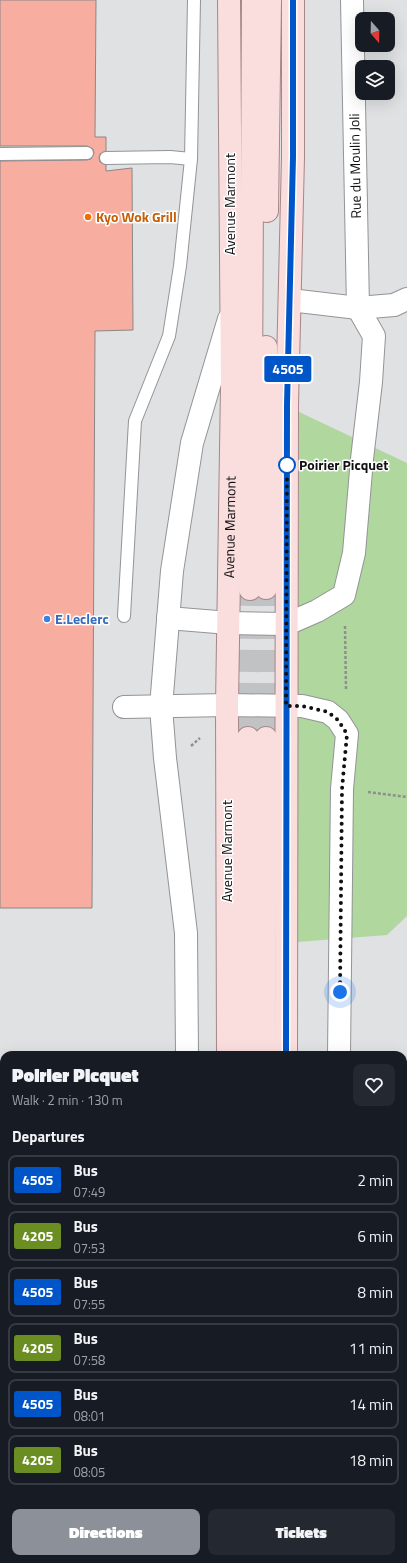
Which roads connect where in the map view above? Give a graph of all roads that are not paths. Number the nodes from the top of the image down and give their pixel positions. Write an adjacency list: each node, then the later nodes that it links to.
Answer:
1 (194, 0): 12 (lane)
2 (229, 0): 8 (main road, Avenue Marmont)
3 (253, 0): 7 (main road, Avenue Marmont)
4 (270, 0): 7 (main road, Avenue Marmont)
5 (293, 0): 14 (main road)
6 (352, 0): 15 (street, Rue du Moulin Joli)
7 (252, 92): 8 (lane)
8 (230, 110): 16 (main road, Avenue Marmont)
9 (87, 152): 10 (lane)
10 (0, 154)
11 (106, 158): 12 (lane)
12 (191, 159): 17 (lane)
13 (407, 299): 15 (street)
14 (290, 300): 15 (street); 20 (main road)
15 (358, 308): 20 (street)
16 (231, 312): 18 (street); 19 (main road, Avenue Marmont)
17 (124, 616)
18 (168, 618): 19 (street); 24 (street)
19 (229, 623): 20 (street); 21 (main road, Avenue Marmont)
20 (287, 624): 23 (main road)
21 (227, 705): 23 (street); 24 (street); 26 (main road, Avenue Marmont)
22 (124, 706): 24 (street)
23 (286, 706): 29 (main road); 30 (street)
24 (161, 707): 25 (street)
25 (187, 1051)
26 (228, 1051)
27 (247, 1051): 28 (main road, Avenue Marmont)
28 (264, 1051)
29 (286, 1051)
30 (339, 1051)

